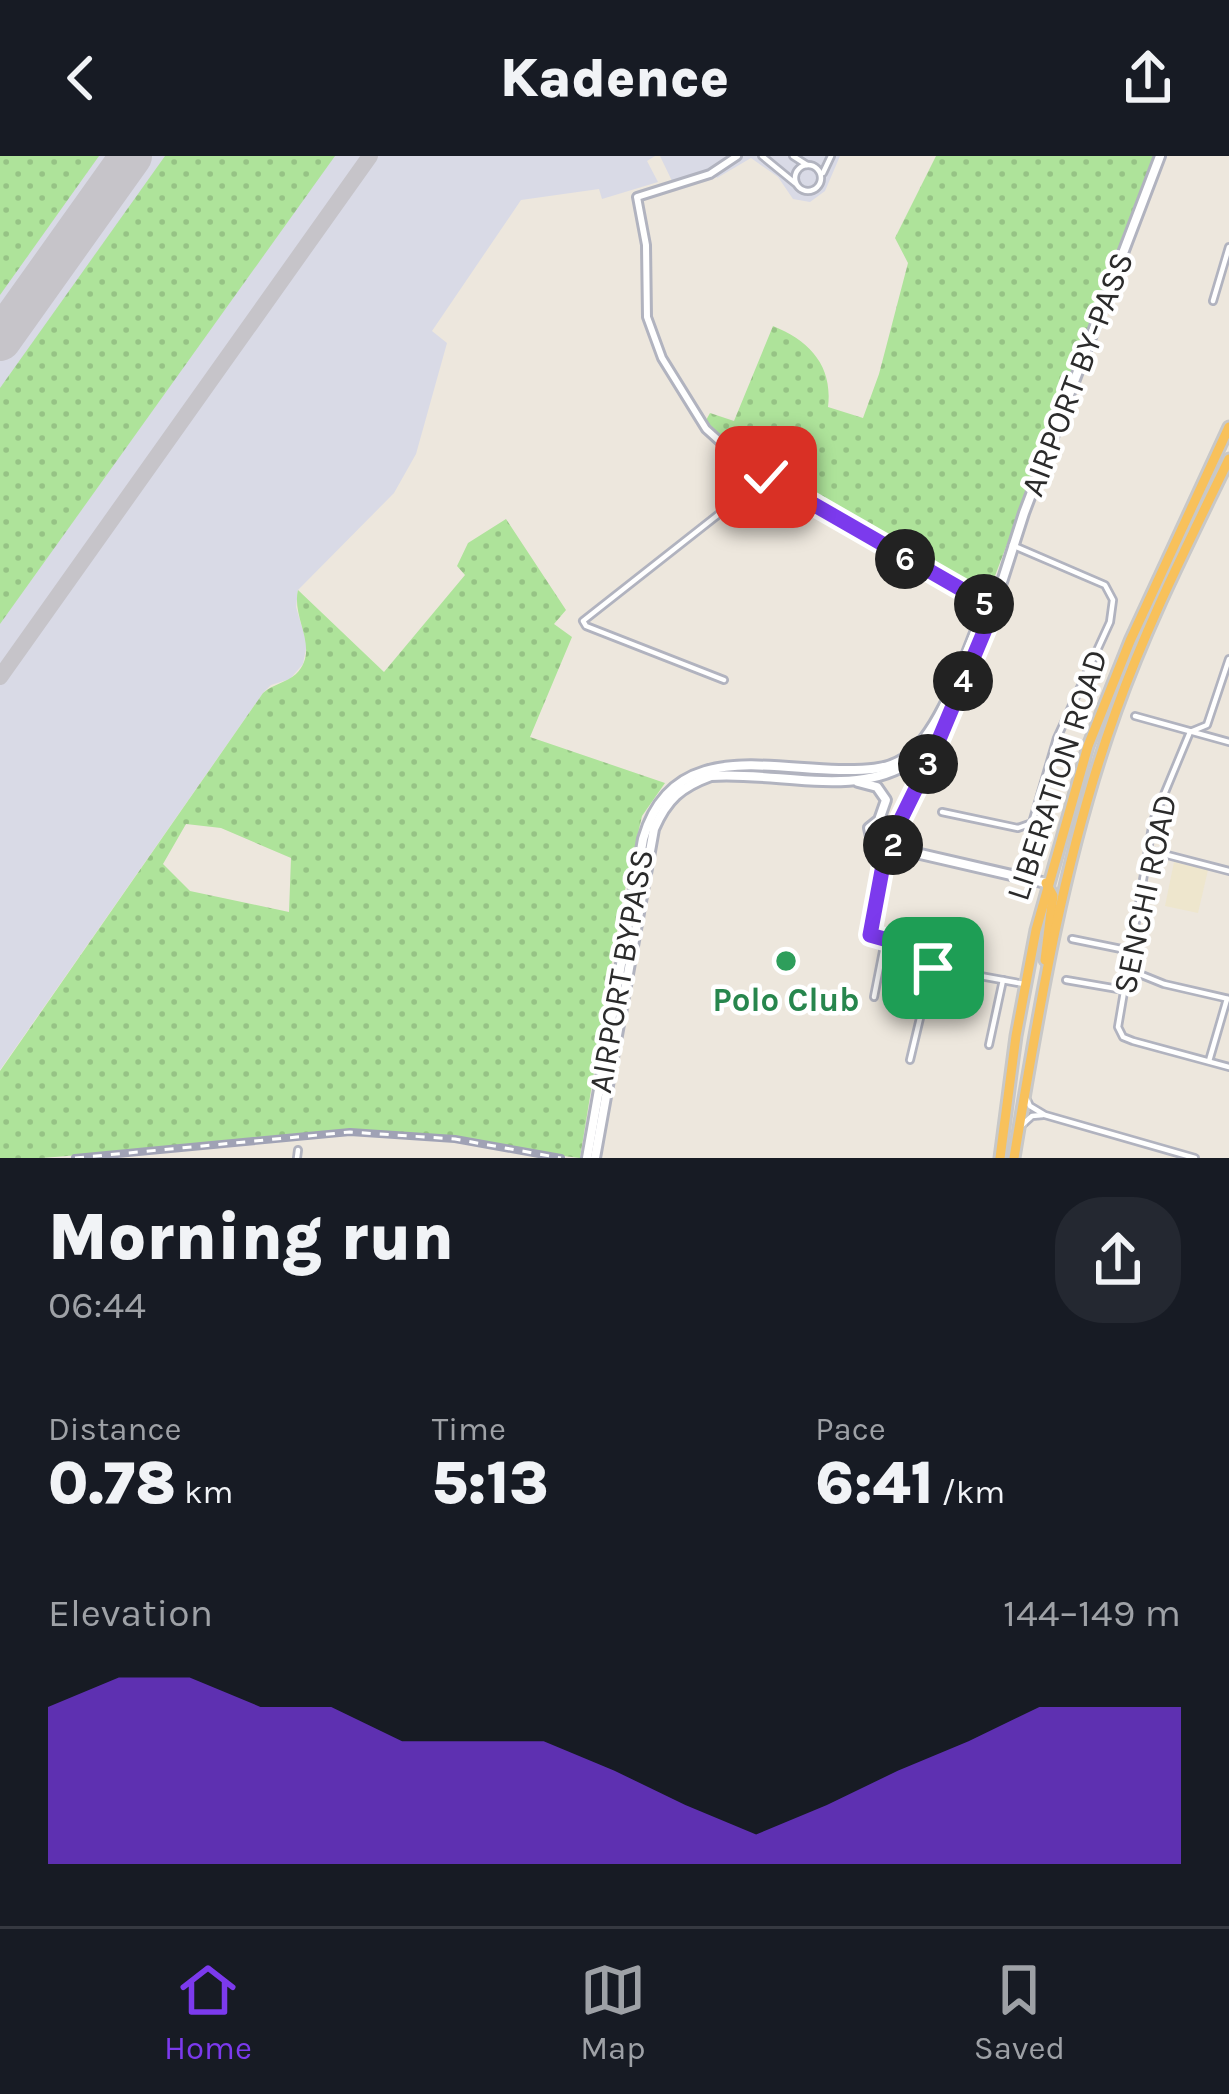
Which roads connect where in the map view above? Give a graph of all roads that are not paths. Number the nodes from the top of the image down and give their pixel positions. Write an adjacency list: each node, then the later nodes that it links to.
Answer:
1 (737, 156): 14 (street)
2 (762, 156): 9 (street)
3 (793, 156): 7 (street)
4 (818, 156): 7 (street)
5 (831, 156): 8 (street)
6 (1160, 156): 15 (main road, AIRPORT BY-PASS)
7 (809, 165): 8 (street); 9 (street)
8 (821, 178): 9 (street)
9 (795, 183)
10 (1229, 248): 11 (street)
11 (1214, 301)
12 (1229, 428): 31 (highway, LIBERATION ROAD)
13 (1229, 459): 37 (highway, LIBERATION ROAD)
14 (766, 477): 16 (street); 18 (street)
15 (1012, 545): 16 (main road, AIRPORT BY-PASS); 24 (street)
16 (990, 606): 20 (main road, AIRPORT BY-PASS)
17 (1229, 659): 21 (street, SENCHI ROAD)
18 (724, 680)
19 (1135, 716): 21 (street)
20 (936, 727): 23 (main road, AIRPORT BYPASS); 26 (main road, AIRPORT BY-PASS); 51 (main road, AIRPORT BYPASS)
21 (1190, 732): 22 (street); 28 (street, SENCHI ROAD)
22 (1229, 742)
23 (851, 781): 25 (main road); 51 (main road, AIRPORT BYPASS)
24 (942, 812)
25 (879, 820): 26 (main road); 27 (main road)
26 (897, 832): 27 (main road); 29 (main road)
27 (888, 848): 29 (main road); 33 (street)
28 (1148, 850): 30 (street); 34 (street, SENCHI ROAD)
29 (932, 855): 31 (main road)
30 (1229, 871)
31 (1046, 883): 37 (highway); 40 (highway, LIBERATION ROAD)
32 (1072, 939): 34 (street)
33 (885, 940): 35 (street); 42 (street)
34 (1130, 951): 36 (street, SENCHI ROAD)
35 (931, 967): 38 (street); 45 (street)
36 (1127, 969): 41 (street, SENCHI ROAD); 43 (street)
37 (1047, 970): 48 (highway, LIBERATION ROAD)
38 (1003, 980): 40 (street); 44 (street)
39 (1066, 980): 41 (street)
40 (1024, 984): 52 (highway, LIBERATION ROAD)
41 (1124, 991): 46 (street, SENCHI ROAD)
42 (874, 997)
43 (1228, 999): 46 (street)
44 (989, 1045)
45 (910, 1060)
46 (1209, 1061): 47 (street, SENCHI ROAD)
47 (1229, 1067)
48 (1024, 1092): 49 (street); 50 (highway, LIBERATION ROAD)
49 (1045, 1115): 50 (street); 54 (street)
50 (1018, 1130): 53 (highway, LIBERATION ROAD)
51 (591, 1158)
52 (1000, 1158)
53 (1014, 1158)
54 (1195, 1158)

